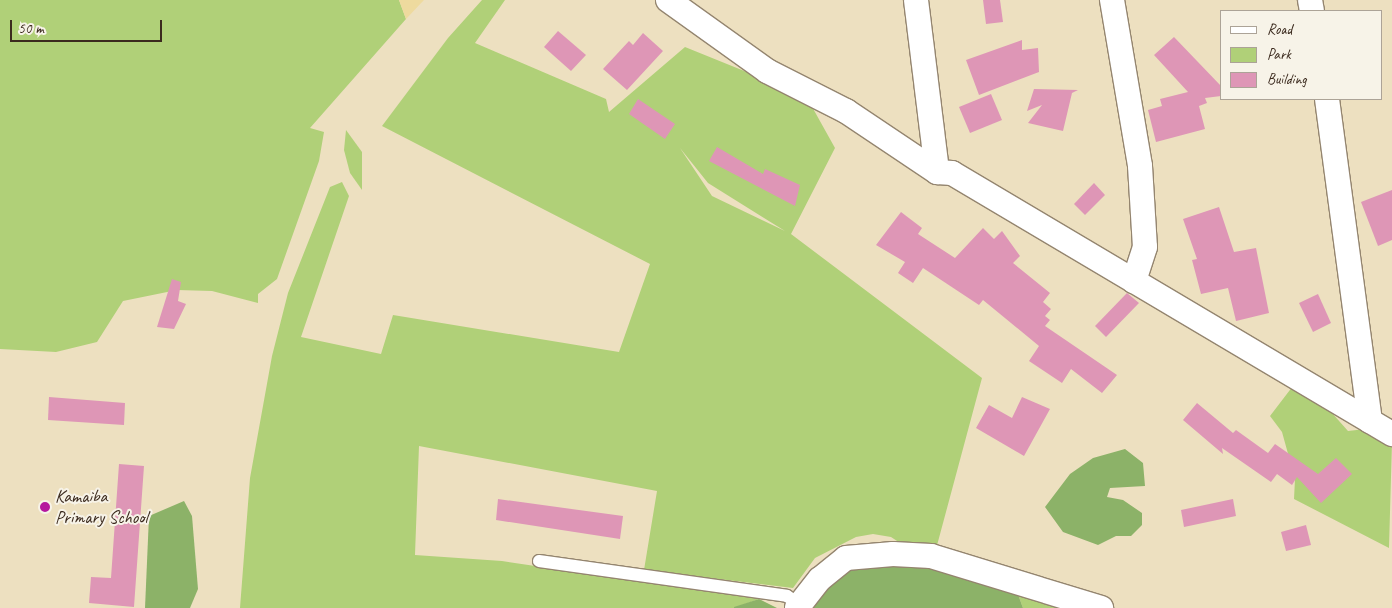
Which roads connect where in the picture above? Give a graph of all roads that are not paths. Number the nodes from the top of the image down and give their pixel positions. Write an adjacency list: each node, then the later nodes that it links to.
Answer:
1 (668, 0): 5 (street)
2 (916, 0): 5 (street)
3 (1112, 0): 6 (street)
4 (1327, 100): 7 (street)
5 (937, 172): 6 (street)
6 (1134, 281): 7 (street)
7 (1370, 421): 8 (street)
8 (1392, 434)
9 (539, 561): 10 (lane)
10 (798, 606): 11 (street)
11 (1101, 608)

